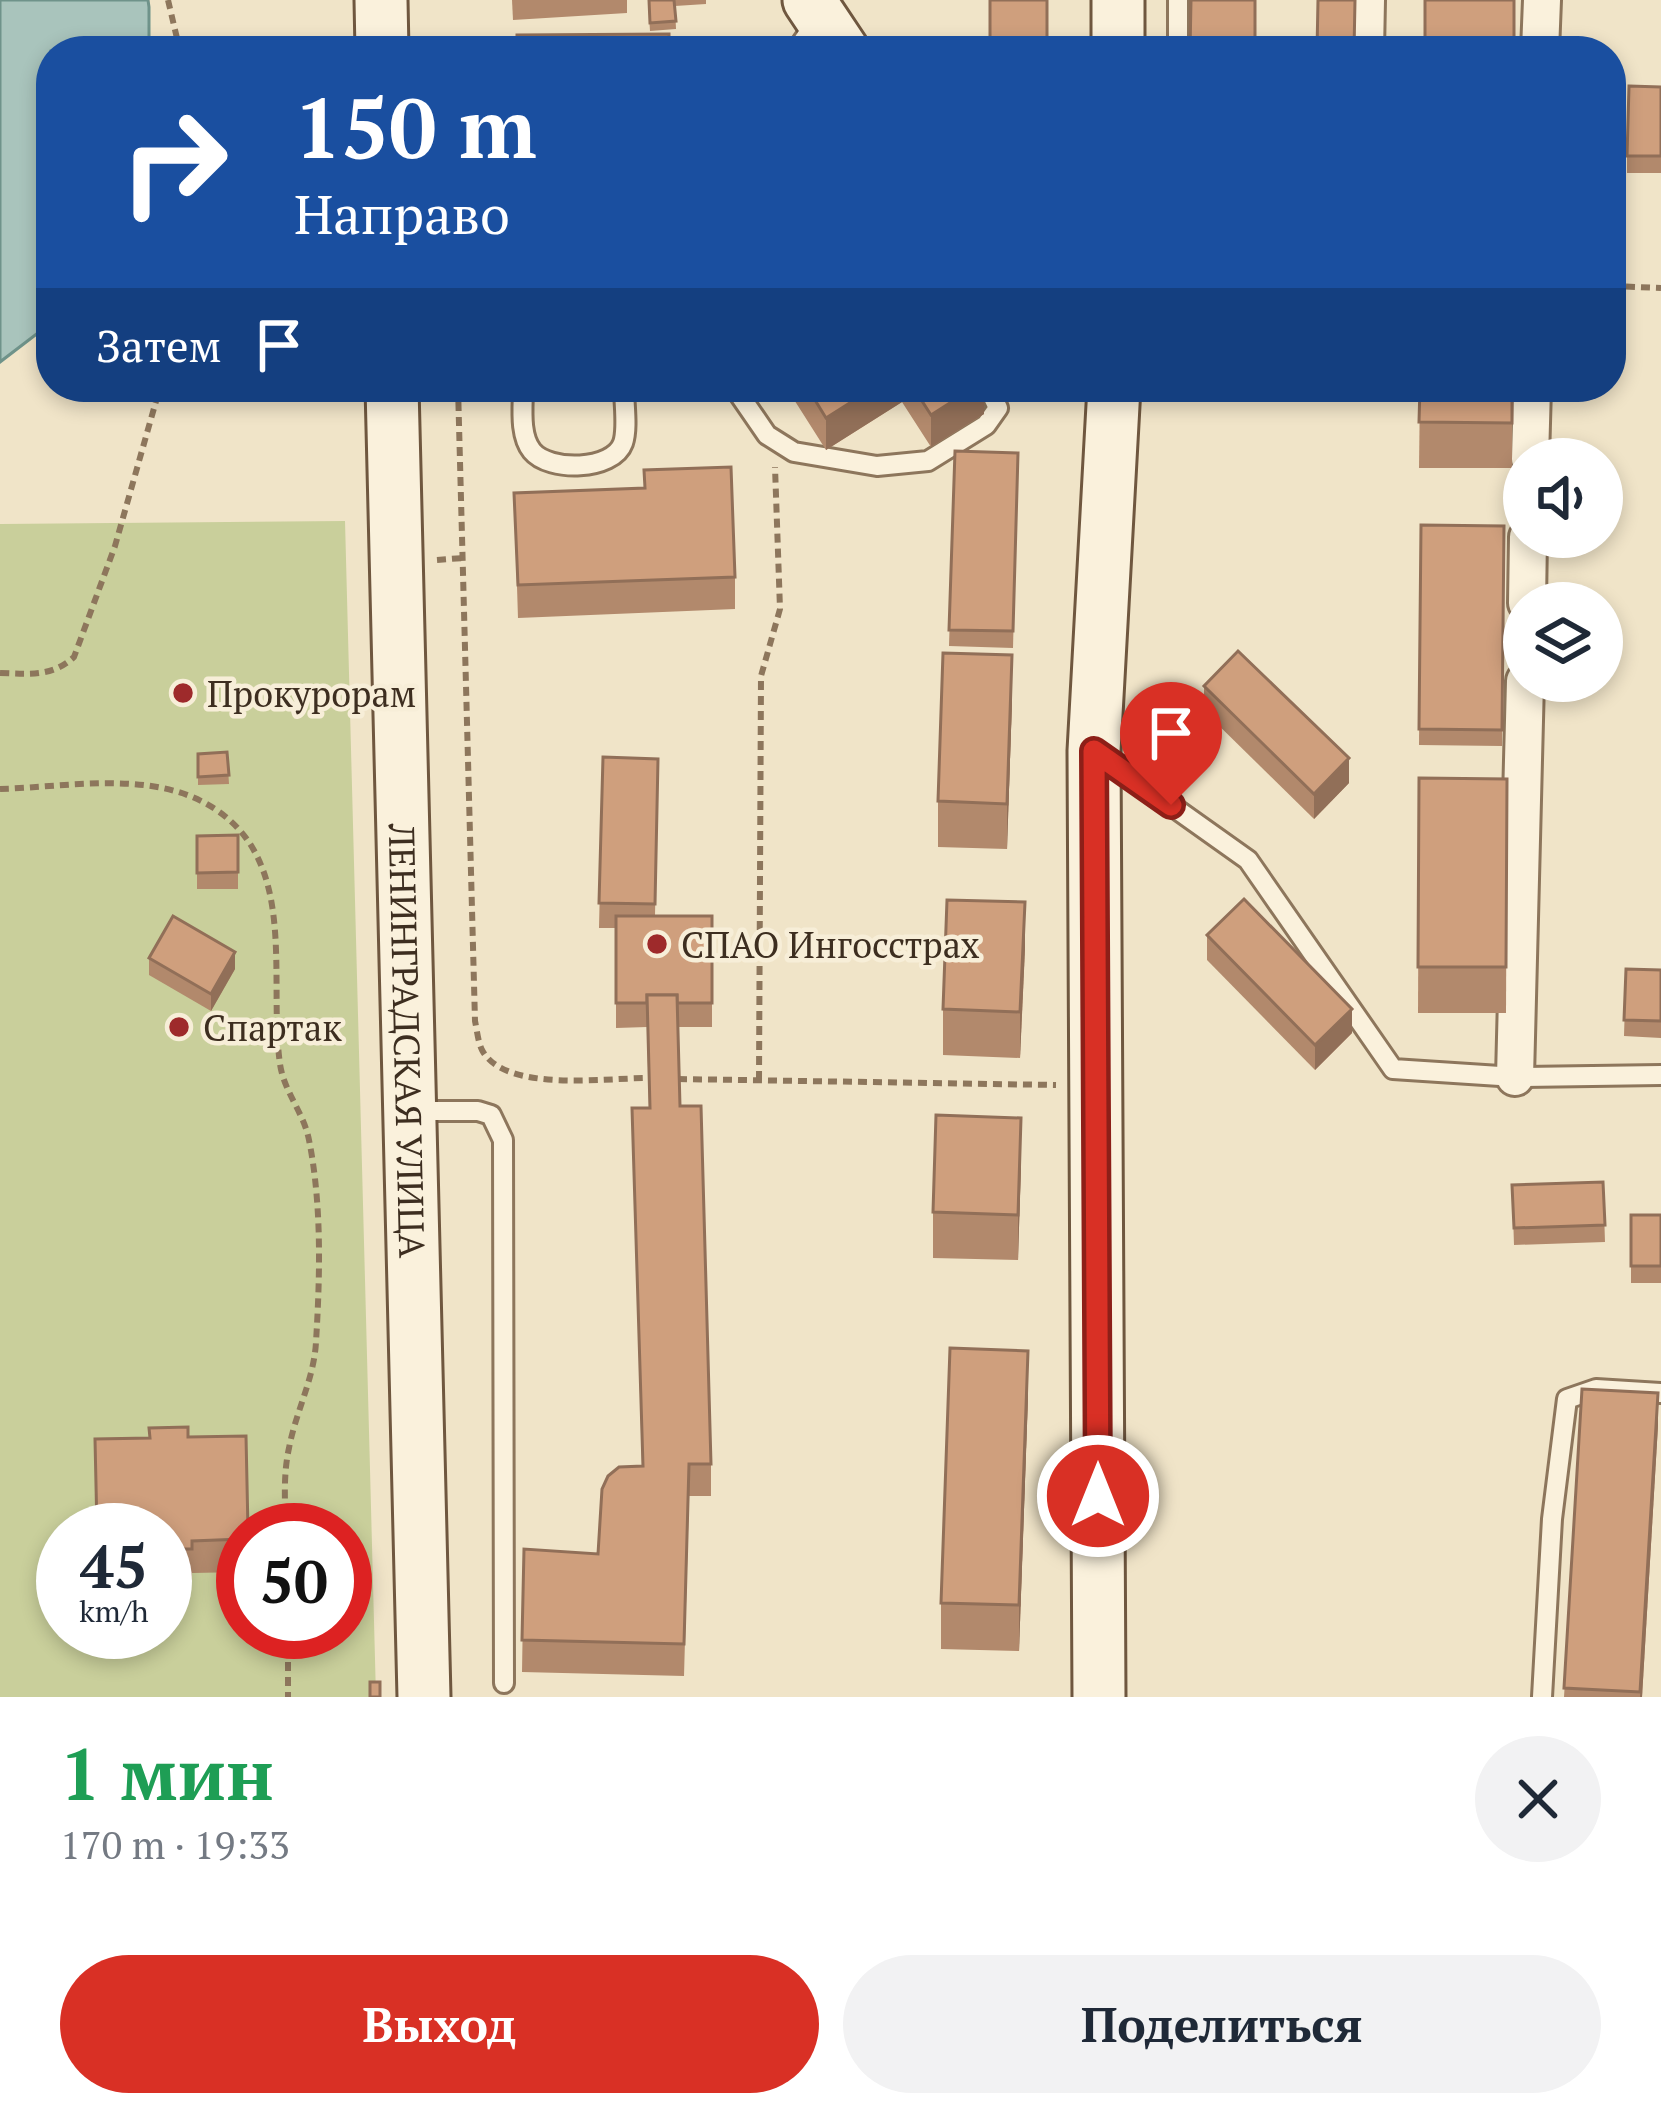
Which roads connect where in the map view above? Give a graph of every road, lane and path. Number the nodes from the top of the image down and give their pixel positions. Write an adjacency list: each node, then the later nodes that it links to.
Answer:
1 (168, 0): 7 (path)
2 (381, 0): 8 (main road)
3 (1118, 0): 9 (main road)
4 (1178, 0): 10 (lane)
5 (1366, 0): 11 (street)
6 (1542, 0): 12 (street)
7 (176, 36)
8 (382, 36)
9 (1118, 36)
10 (1178, 36)
11 (1365, 36)
12 (1541, 36)
13 (1626, 287): 14 (path)
14 (1661, 288)
15 (156, 402): 28 (path)
16 (392, 402): 38 (main road, ЛЕНИНГРАДСКАЯ УЛИЦА)
17 (458, 402): 26 (path)
18 (523, 402): 19 (lane)
19 (623, 402)
20 (746, 402): 25 (lane)
21 (995, 402): 25 (lane)
22 (1113, 402): 30 (main road)
23 (1532, 402): 24 (street)
24 (1531, 438)
25 (774, 439): 36 (path)
26 (463, 558): 27 (path); 34 (path)
27 (428, 560)
28 (0, 673)
29 (1525, 702): 33 (street)
30 (1094, 751): 33 (lane); 45 (main road)
31 (0, 788): 40 (path)
32 (1661, 1075): 33 (lane)
33 (1516, 1077)
34 (648, 1078)
35 (678, 1079): 36 (path)
36 (759, 1080): 37 (path)
37 (1035, 1084)
38 (412, 1111): 42 (lane); 44 (main road, ЛЕНИНГРАДСКАЯ УЛИЦА)
39 (1661, 1393): 46 (lane)
40 (287, 1503)
41 (288, 1659): 43 (path)
42 (504, 1683)
43 (288, 1697)
44 (424, 1697)
45 (1099, 1697)
46 (1542, 1697)

